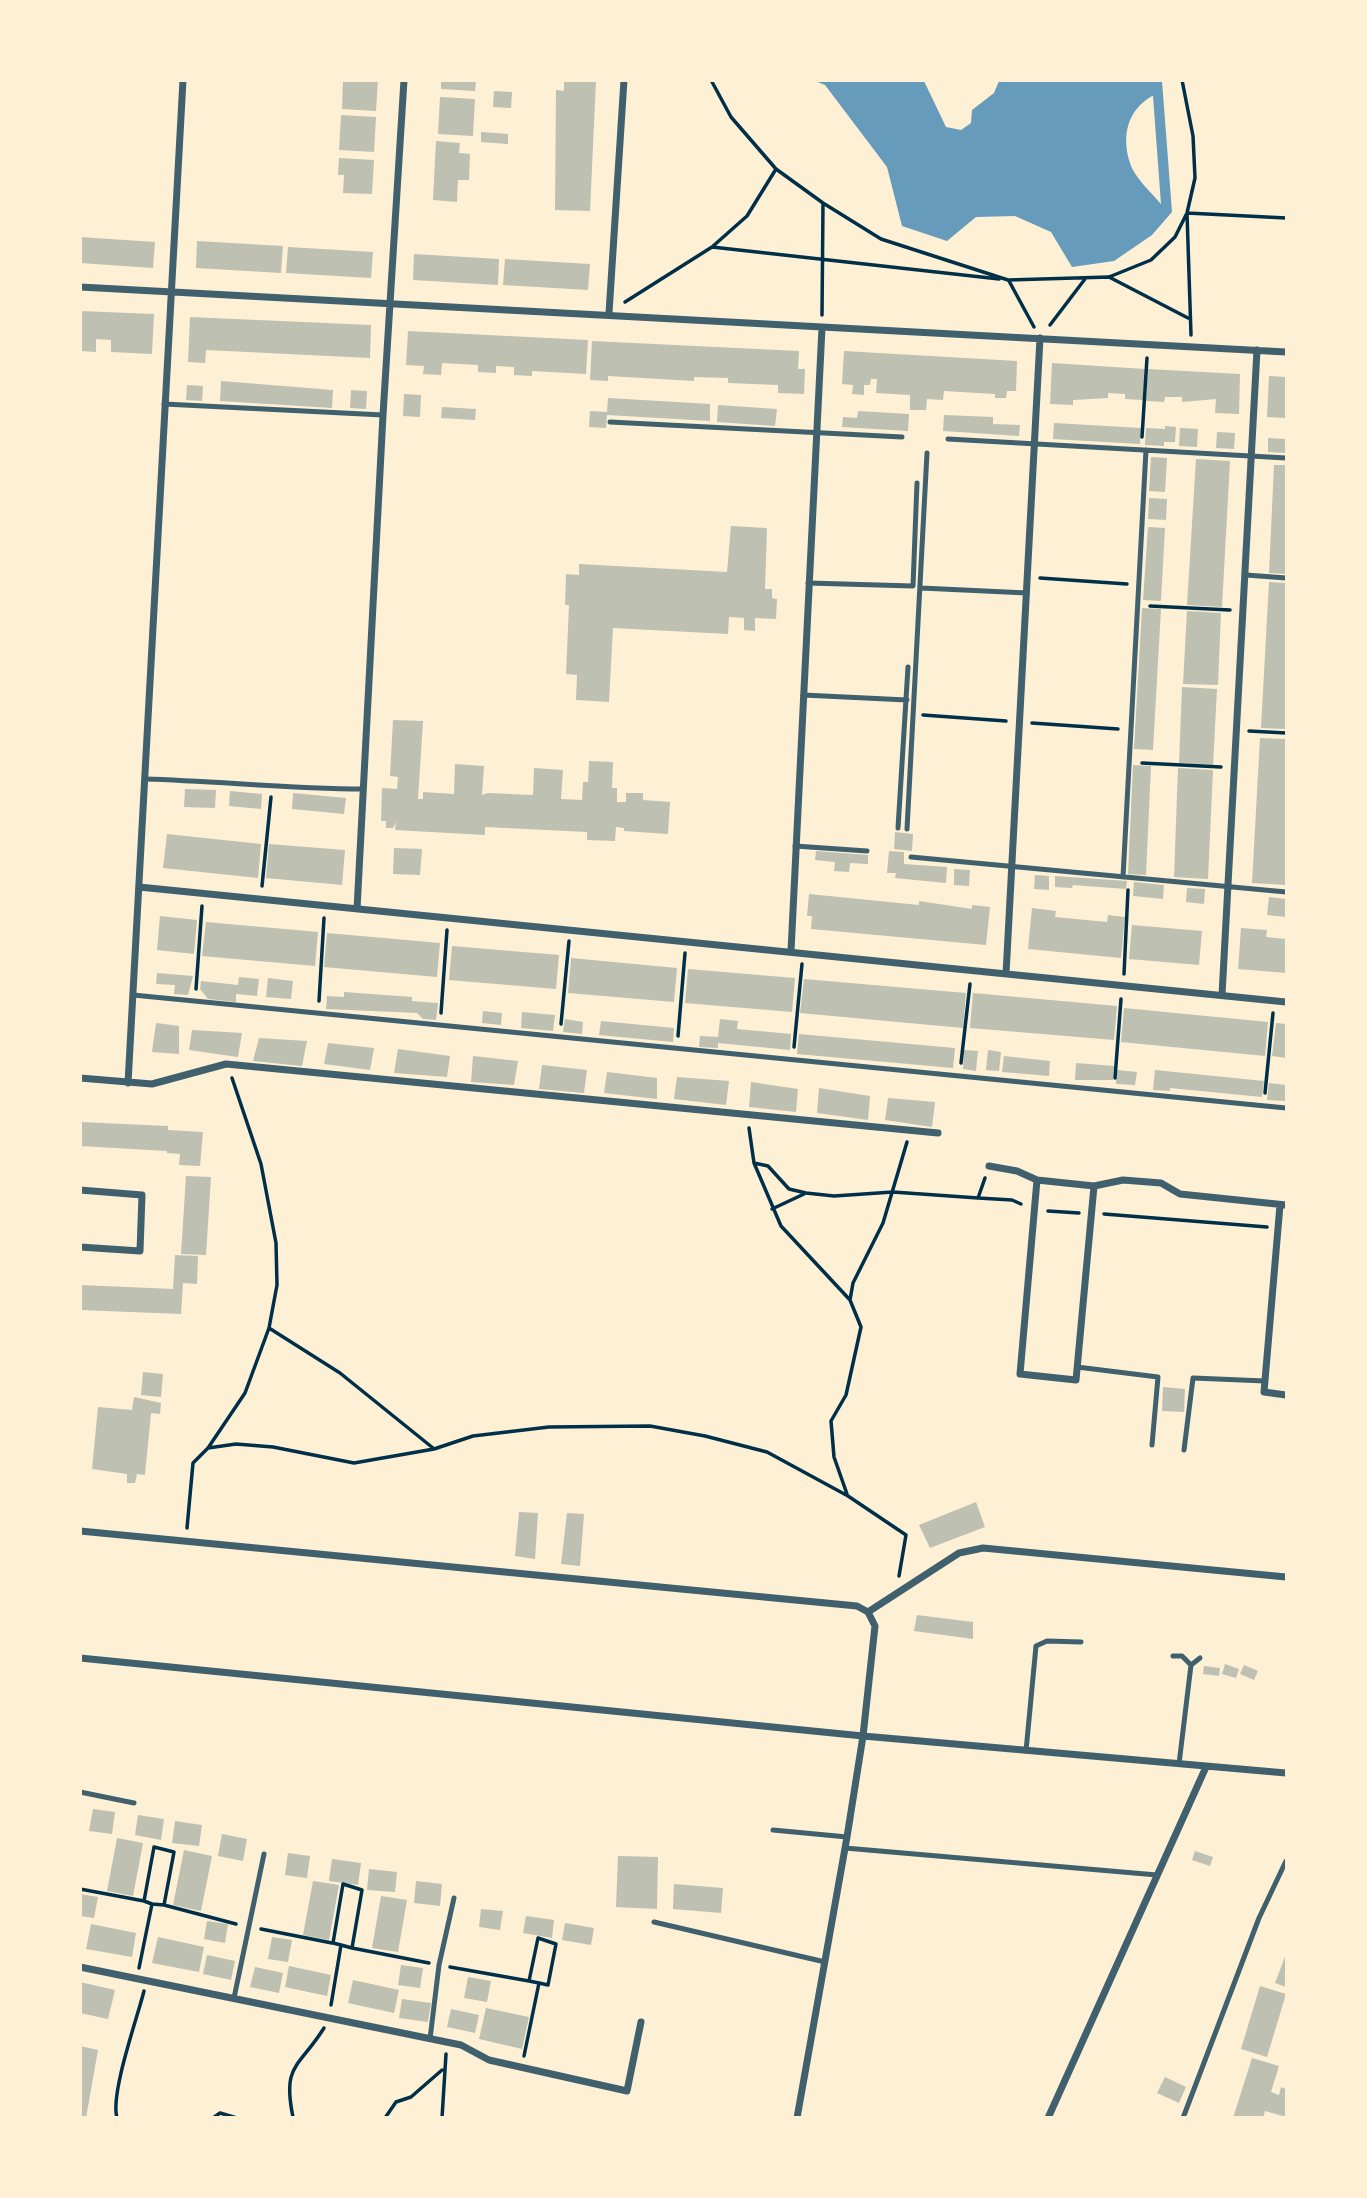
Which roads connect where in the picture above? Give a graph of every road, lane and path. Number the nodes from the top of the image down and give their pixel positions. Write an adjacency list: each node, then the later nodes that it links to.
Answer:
1 (183, 80): 16 (street)
2 (404, 80): 17 (street)
3 (624, 80): 18 (street)
4 (711, 80): 6 (path)
5 (1182, 80): 8 (path)
6 (776, 169): 7 (path); 10 (path)
7 (823, 203): 11 (path); 14 (path)
8 (1187, 213): 9 (path); 12 (path); 19 (path)
9 (1286, 218)
10 (712, 247): 11 (path); 18 (path)
11 (822, 259): 14 (path); 20 (path)
12 (1109, 277): 13 (path); 19 (path)
13 (1086, 278): 14 (path); 21 (path)
14 (1009, 280): 21 (path)
15 (80, 287): 16 (street)
16 (170, 292): 17 (street); 26 (street)
17 (390, 303): 18 (street); 27 (street)
18 (609, 313): 20 (street)
19 (1188, 318): 23 (path)
20 (822, 328): 21 (street); 29 (street)
21 (1040, 338): 22 (street); 32 (street)
22 (1147, 344): 23 (street); 33 (path)
23 (1193, 347): 24 (street)
24 (1257, 351): 25 (street); 35 (street)
25 (1286, 352)
26 (164, 404): 27 (lane); 54 (street)
27 (383, 415): 56 (street)
28 (610, 422): 29 (lane)
29 (816, 433): 30 (lane); 41 (street)
30 (902, 437)
31 (948, 439): 32 (lane)
32 (1033, 443): 33 (lane); 39 (street)
33 (1144, 450): 35 (lane); 42 (lane)
34 (927, 453): 43 (lane)
35 (1252, 456): 36 (lane); 38 (street)
36 (1286, 458)
37 (917, 483): 41 (lane)
38 (1246, 575): 40 (lane); 46 (street)
39 (1028, 577): 42 (path); 44 (street)
40 (1286, 578)
41 (808, 583): 48 (street)
42 (1139, 584): 45 (lane)
43 (921, 588): 44 (lane); 58 (lane)
44 (1027, 593): 62 (street)
45 (1138, 605): 46 (path); 52 (lane)
46 (1243, 611): 50 (street)
47 (908, 667): 49 (lane)
48 (803, 695): 49 (lane); 59 (street)
49 (907, 700): 57 (lane)
50 (1237, 730): 51 (path); 53 (street)
51 (1286, 733)
52 (1129, 763): 53 (path); 63 (lane)
53 (1235, 768): 65 (street)
54 (145, 779): 55 (lane); 64 (street)
55 (272, 785): 56 (lane); 68 (path)
56 (363, 789): 70 (street)
57 (898, 828)
58 (907, 829)
59 (795, 846): 60 (lane); 74 (street)
60 (867, 851)
61 (911, 858): 62 (lane)
62 (1012, 868): 63 (lane); 77 (street)
63 (1126, 878): 65 (lane); 78 (path)
64 (139, 887): 67 (street); 79 (street)
65 (1229, 887): 66 (lane); 80 (street)
66 (1286, 892)
67 (203, 893): 68 (street); 81 (path)
68 (261, 899): 69 (street)
69 (325, 906): 70 (street); 84 (path)
70 (357, 909): 71 (street)
71 (448, 918): 72 (street); 85 (path)
72 (570, 929): 73 (street); 86 (path)
73 (686, 941): 74 (street); 87 (path)
74 (790, 951): 75 (street)
75 (803, 953): 76 (street); 88 (path)
76 (971, 970): 77 (street); 90 (path)
77 (1006, 974): 78 (street)
78 (1123, 986): 80 (street); 93 (path)
79 (133, 995): 81 (lane); 92 (street)
80 (1222, 995): 82 (street)
81 (195, 1001): 84 (lane)
82 (1274, 1001): 83 (street); 94 (path)
83 (1286, 1002)
84 (318, 1013): 85 (lane)
85 (440, 1025): 86 (lane)
86 (560, 1037): 87 (lane)
87 (677, 1048): 88 (lane)
88 (793, 1060): 90 (lane)
89 (226, 1064): 92 (street); 96 (street); 114 (path)
90 (960, 1076): 93 (lane)
91 (80, 1078): 92 (street)
92 (128, 1083)
93 (1114, 1091): 94 (lane)
94 (1264, 1105): 95 (lane)
95 (1286, 1108)
96 (746, 1117): 97 (street); 99 (path)
97 (910, 1132): 98 (street); 104 (path)
98 (938, 1133)
99 (754, 1163): 105 (path); 108 (path)
100 (989, 1166): 101 (street); 106 (path)
101 (1037, 1180): 102 (street); 109 (street)
102 (1094, 1186): 107 (street); 110 (street)
103 (80, 1190): 112 (street)
104 (893, 1192): 105 (path); 106 (path); 113 (path)
105 (806, 1193): 108 (path)
106 (978, 1198): 109 (path)
107 (1283, 1205): 111 (street)
108 (772, 1209): 113 (path)
109 (1035, 1210): 110 (path); 115 (street)
110 (1091, 1213): 111 (path); 115 (street)
111 (1278, 1228): 116 (street)
112 (80, 1247)
113 (850, 1300): 122 (path)
114 (269, 1328): 119 (path); 120 (path)
115 (1077, 1367): 118 (lane)
116 (1265, 1381): 117 (street); 121 (lane)
117 (1286, 1395)
118 (1152, 1445)
119 (208, 1448): 120 (path); 124 (path)
120 (433, 1449): 122 (path)
121 (1184, 1450)
122 (848, 1496): 126 (path)
123 (80, 1531): 124 (street)
124 (186, 1541): 127 (street)
125 (1286, 1577): 126 (street)
126 (898, 1592): 127 (street)
127 (867, 1612): 133 (street)
128 (1081, 1642): 134 (lane)
129 (1173, 1656): 132 (lane)
130 (80, 1658): 133 (street)
131 (1200, 1658): 132 (lane)
132 (1191, 1665): 135 (lane)
133 (863, 1736): 134 (street); 141 (street)
134 (1026, 1751): 135 (street)
135 (1179, 1764): 136 (street)
136 (1206, 1767): 137 (street); 145 (street)
137 (1286, 1773)
138 (80, 1792): 139 (lane)
139 (134, 1803)
140 (773, 1830): 141 (lane)
141 (847, 1837): 142 (street)
142 (845, 1848): 145 (lane); 152 (street)
143 (264, 1854): 157 (lane)
144 (1286, 1861): 172 (lane)
145 (1157, 1875): 171 (street)
146 (80, 1889): 148 (path)
147 (454, 1898): 160 (lane)
148 (144, 1901): 149 (path); 149 (path)
149 (152, 1904): 154 (path)
150 (654, 1922): 152 (lane)
151 (341, 1945): 151 (path); 158 (path)
152 (825, 1962): 170 (street)
153 (80, 1968): 154 (street)
154 (137, 1977): 155 (street)
155 (146, 1979): 157 (street); 165 (path)
156 (539, 1983): 156 (path); 162 (path)
157 (234, 1998): 158 (street)
158 (329, 2020): 160 (street); 164 (path)
159 (642, 2022): 162 (street)
160 (430, 2039): 161 (street)
161 (449, 2043): 162 (street); 163 (path)
162 (522, 2068)
163 (443, 2070): 168 (path); 169 (path)
164 (293, 2117)
165 (117, 2118)
166 (213, 2118): 167 (path)
167 (237, 2118)
168 (385, 2118)
169 (442, 2118)
170 (797, 2118)
171 (1048, 2118)
172 (1183, 2118)

